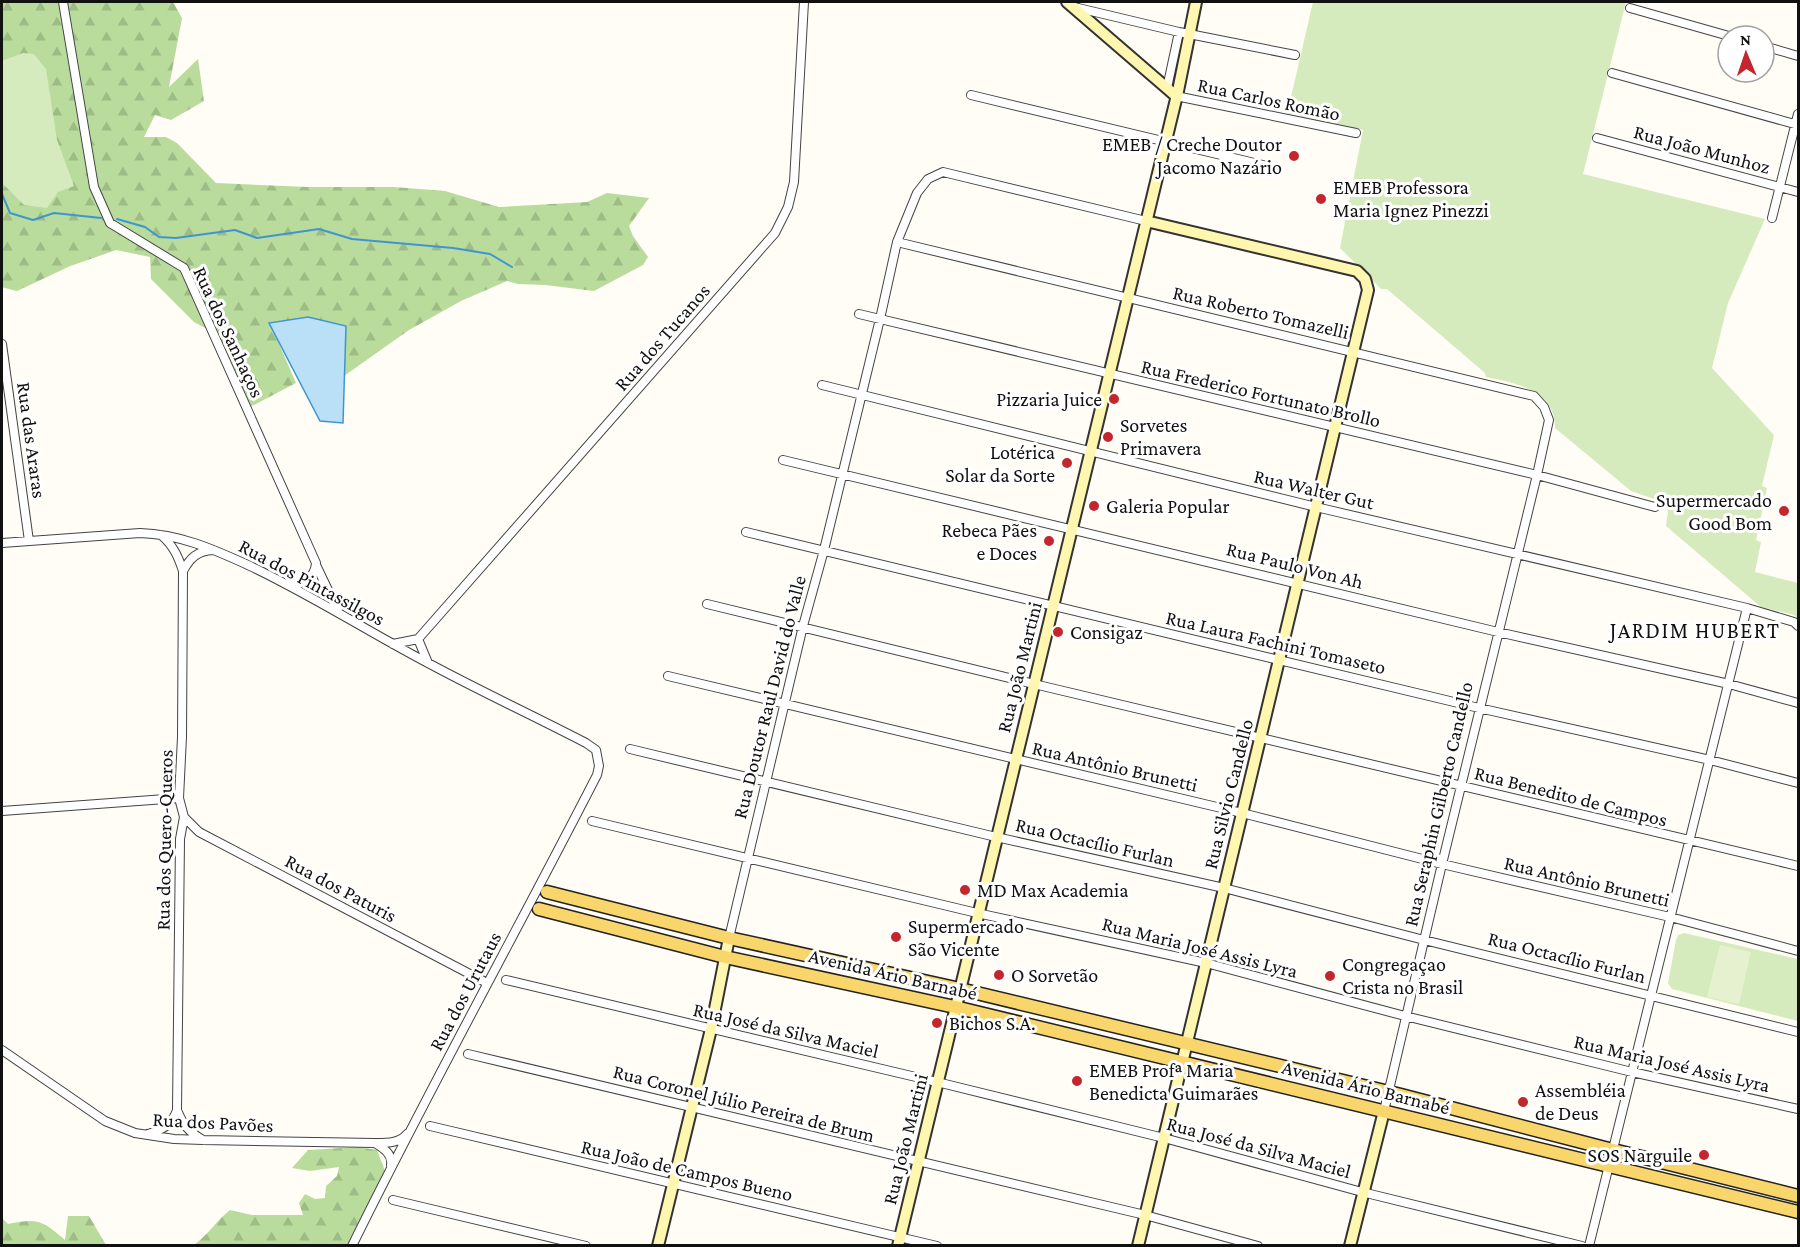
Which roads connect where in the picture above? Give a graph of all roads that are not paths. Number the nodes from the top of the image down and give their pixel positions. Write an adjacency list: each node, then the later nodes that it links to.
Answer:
1 (63, 2): 49 (street, Rua dos Sanhaços)
2 (804, 2): 60 (street, Rua dos Tucanos)
3 (1196, 2): 7 (street, Rua João Martini)
4 (1070, 4): 7 (street); 12 (street)
5 (1630, 8): 6 (street)
6 (1716, 32)
7 (1184, 33): 9 (street); 12 (street); 14 (street, Rua João Martini)
8 (1776, 50): 10 (street)
9 (1295, 55)
10 (1798, 56)
11 (1612, 73): 16 (street)
12 (1167, 88): 14 (street)
13 (971, 95): 19 (street)
14 (1176, 96): 17 (street, Rua Carlos Romão); 19 (street, Rua João Martini)
15 (1798, 114): 16 (street)
16 (1797, 124): 21 (street)
17 (1356, 133)
18 (1597, 138): 21 (street, Rua João Munhoz)
19 (1164, 142): 20 (street); 24 (street, Rua João Martini)
20 (1268, 166)
21 (1780, 187): 22 (street, Rua João Munhoz); 23 (street)
22 (1798, 192)
23 (1772, 218)
24 (1146, 221): 25 (street, Rua Doutor Raul David do Valle); 26 (street, Rua João Martini); 30 (street, Rua Silvio Candello)
25 (897, 242): 26 (street, Rua Roberto Tomazelli); 28 (street, Rua Doutor Raul David do Valle)
26 (1127, 297): 30 (street, Rua Roberto Tomazelli); 31 (street, Rua João Martini)
27 (859, 314): 28 (street, Rua Frederico Fortunato Brollo)
28 (880, 319): 31 (street, Rua Frederico Fortunato Brollo); 33 (street, Rua Doutor Raul David do Valle)
29 (2, 344): 44 (street, Rua das Araras)
30 (1354, 351): 34 (street, Rua Silvio Candello); 38 (street, Rua Roberto Tomazelli)
31 (1109, 374): 34 (street, Rua Frederico Fortunato Brollo); 35 (street, Rua João Martini)
32 (822, 385): 33 (street, Rua Walter Gut)
33 (861, 394): 35 (street, Rua Walter Gut); 37 (street, Rua Doutor Raul David do Valle)
34 (1335, 428): 38 (street, Rua Frederico Fortunato Brollo); 39 (street, Rua Silvio Candello)
35 (1090, 452): 39 (street, Rua Walter Gut); 41 (street, Rua João Martini)
36 (783, 460): 37 (street, Rua Paulo Von Ah)
37 (842, 472): 41 (street, Rua Paulo Von Ah); 47 (street, Rua Doutor Raul David do Valle)
38 (1537, 475): 40 (street, Rua Frederico Fortunato Brollo); 48 (street, Rua Seraphin Gilberto Candello)
39 (1316, 507): 48 (street, Rua Walter Gut); 52 (street, Rua Silvio Candello)
40 (1655, 507)
41 (1071, 528): 52 (street, Rua Paulo Von Ah); 54 (street, Rua João Martini)
42 (746, 532): 47 (street, Rua Laura Fachini Tomaseto)
43 (160, 534): 44 (street, Rua dos Pintassilgos); 46 (street, Rua dos Pintassilgos); 50 (street, Rua dos Quero-Queros)
44 (29, 541): 45 (street, Rua dos Pintassilgos)
45 (2, 543)
46 (214, 550): 50 (street); 51 (street, Rua dos Pintassilgos)
47 (824, 550): 54 (street, Rua Laura Fachini Tomaseto); 57 (street, Rua Doutor Raul David do Valle)
48 (1517, 554): 55 (street, Rua Walter Gut); 59 (street, Rua Seraphin Gilberto Candello)
49 (316, 563): 51 (street); 56 (street, Rua dos Sanhaços)
50 (183, 571): 78 (street, Rua dos Quero-Queros)
51 (287, 583): 56 (street, Rua dos Pintassilgos)
52 (1297, 583): 59 (street, Rua Paulo Von Ah); 62 (street, Rua Silvio Candello)
53 (707, 604): 57 (street, Rua Benedito de Campos)
54 (1052, 606): 62 (street, Rua Laura Fachini Tomaseto); 65 (street, Rua João Martini)
55 (1747, 608): 58 (street, Rua Walter Gut); 66 (street)
56 (340, 614): 61 (street, Rua dos Pintassilgos)
57 (803, 626): 65 (street, Rua Benedito de Campos); 68 (street, Rua Doutor Raul David do Valle)
58 (1798, 626)
59 (1498, 632): 66 (street, Rua Paulo Von Ah); 69 (street, Rua Seraphin Gilberto Candello)
60 (418, 639): 61 (street); 63 (street)
61 (393, 644): 63 (street, Rua dos Pintassilgos)
62 (1279, 660): 69 (street, Rua Laura Fachini Tomaseto); 70 (street, Rua Silvio Candello)
63 (428, 663): 72 (street, Rua dos Pintassilgos)
64 (668, 676): 68 (street, Rua Antônio Brunetti)
65 (1034, 684): 70 (street, Rua Benedito de Campos); 73 (street, Rua João Martini)
66 (1729, 684): 67 (street, Rua Paulo Von Ah); 74 (street)
67 (1798, 703)
68 (785, 704): 73 (street, Rua Antônio Brunetti); 75 (street, Rua Doutor Raul David do Valle)
69 (1479, 708): 74 (street, Rua Laura Fachini Tomaseto); 77 (street, Rua Seraphin Gilberto Candello)
70 (1261, 737): 77 (street, Rua Benedito de Campos); 80 (street, Rua Silvio Candello)
71 (630, 749): 75 (street, Rua Octacílio Furlan)
72 (596, 750): 101 (street, Rua dos Urutaus)
73 (1014, 760): 80 (street, Rua Antônio Brunetti); 83 (street, Rua João Martini)
74 (1710, 760): 76 (street, Rua Laura Fachini Tomaseto); 84 (street)
75 (768, 781): 83 (street, Rua Octacílio Furlan); 85 (street, Rua Doutor Raul David do Valle)
76 (1798, 783)
77 (1461, 786): 84 (street, Rua Benedito de Campos); 86 (street, Rua Seraphin Gilberto Candello)
78 (179, 798): 79 (street); 81 (street, Rua dos Quero-Queros)
79 (2, 811)
80 (1242, 813): 86 (street, Rua Antônio Brunetti); 88 (street, Rua Silvio Candello)
81 (184, 817): 101 (street, Rua dos Paturis); 117 (street, Rua dos Quero-Queros)
82 (592, 821): 85 (street, Rua Maria José Assis Lyra)
83 (996, 837): 88 (street, Rua Octacílio Furlan); 92 (street, Rua João Martini)
84 (1688, 842): 87 (street, Rua Benedito de Campos); 94 (street)
85 (749, 859): 92 (street, Rua Maria José Assis Lyra); 95 (street, Rua Doutor Raul David do Valle)
86 (1442, 864): 94 (street, Rua Antônio Brunetti); 96 (street, Rua Seraphin Gilberto Candello)
87 (1798, 866)
88 (1224, 888): 96 (street, Rua Octacílio Furlan); 99 (street, Rua Silvio Candello)
89 (547, 892): 90 (main road, Avenida Ário Barnabé)
90 (584, 901): 93 (main road); 95 (main road, Avenida Ário Barnabé)
91 (539, 909): 93 (main road, Avenida Ário Barnabé)
92 (977, 913): 99 (street, Rua Maria José Assis Lyra); 102 (street, Rua João Martini)
93 (578, 917): 98 (main road, Avenida Ário Barnabé)
94 (1670, 917): 97 (street, Rua Antônio Brunetti); 103 (street)
95 (729, 938): 98 (street, Rua Doutor Raul David do Valle); 102 (main road, Avenida Ário Barnabé)
96 (1424, 940): 103 (street, Rua Octacílio Furlan); 105 (street, Rua Seraphin Gilberto Candello)
97 (1798, 951)
98 (725, 957): 104 (main road, Avenida Ário Barnabé); 106 (street, Rua Doutor Raul David do Valle)
99 (1206, 963): 105 (street, Rua Maria José Assis Lyra); 108 (street, Rua Silvio Candello)
100 (506, 980): 106 (street, Rua José da Silva Maciel)
101 (487, 983): 120 (street, Rua dos Urutaus)
102 (960, 989): 104 (street, Rua João Martini); 108 (main road, Avenida Ário Barnabé)
103 (1651, 995): 107 (street, Rua Octacílio Furlan); 112 (street)
104 (956, 1007): 111 (main road, Avenida Ário Barnabé); 113 (street, Rua João Martini)
105 (1406, 1016): 112 (street, Rua Maria José Assis Lyra); 114 (street, Rua Seraphin Gilberto Candello)
106 (711, 1029): 113 (street, Rua José da Silva Maciel); 115 (street, Rua Doutor Raul David do Valle)
107 (1798, 1032)
108 (1186, 1044): 111 (street, Rua Silvio Candello); 114 (main road, Avenida Ário Barnabé)
109 (2, 1050): 121 (street, Rua dos Pavões)
110 (468, 1054): 115 (street, Rua Coronel Júlio Pereira de Brum)
111 (1182, 1063): 118 (main road, Avenida Ário Barnabé); 122 (street, Rua Silvio Candello)
112 (1632, 1072): 116 (street, Rua Maria José Assis Lyra); 125 (street)
113 (938, 1082): 122 (street, Rua José da Silva Maciel); 126 (street, Rua João Martini)
114 (1389, 1092): 118 (street, Rua Seraphin Gilberto Candello); 125 (main road, Avenida Ário Barnabé)
115 (692, 1107): 126 (street, Rua Coronel Júlio Pereira de Brum); 129 (street, Rua Doutor Raul David do Valle)
116 (1798, 1109)
117 (177, 1110): 121 (street); 123 (street)
118 (1384, 1111): 127 (main road, Avenida Ário Barnabé); 130 (street, Rua Seraphin Gilberto Candello)
119 (430, 1126): 129 (street, Rua João de Campos Bueno)
120 (411, 1129): 124 (street, Rua dos Pavões); 128 (street, Rua dos Urutaus)
121 (145, 1135): 123 (street, Rua dos Pavões)
122 (1164, 1138): 130 (street, Rua José da Silva Maciel); 134 (street, Rua Silvio Candello)
123 (203, 1140): 124 (street, Rua dos Pavões)
124 (375, 1143): 128 (street)
125 (1613, 1150): 127 (street); 131 (main road, Avenida Ário Barnabé)
126 (918, 1162): 134 (street, Rua Coronel Júlio Pereira de Brum); 135 (street, Rua João Martini)
127 (1609, 1167): 133 (main road, Avenida Ário Barnabé); 144 (street)
128 (388, 1171): 136 (street, Rua dos Urutaus)
129 (673, 1185): 135 (street, Rua João de Campos Bueno); 138 (street, Rua Doutor Raul David do Valle)
130 (1362, 1192): 142 (street, Rua Seraphin Gilberto Candello); 143 (street, Rua José da Silva Maciel)
131 (1798, 1196)
132 (393, 1200): 137 (street)
133 (1798, 1212)
134 (1145, 1215): 140 (street, Rua Silvio Candello); 141 (street, Rua Coronel Júlio Pereira de Brum)
135 (899, 1241): 139 (street, Rua João de Campos Bueno)
136 (352, 1245)
137 (586, 1245)
138 (658, 1245)
139 (937, 1245)
140 (1138, 1245)
141 (1258, 1245)
142 (1350, 1245)
143 (1582, 1245)
144 (1589, 1245)

